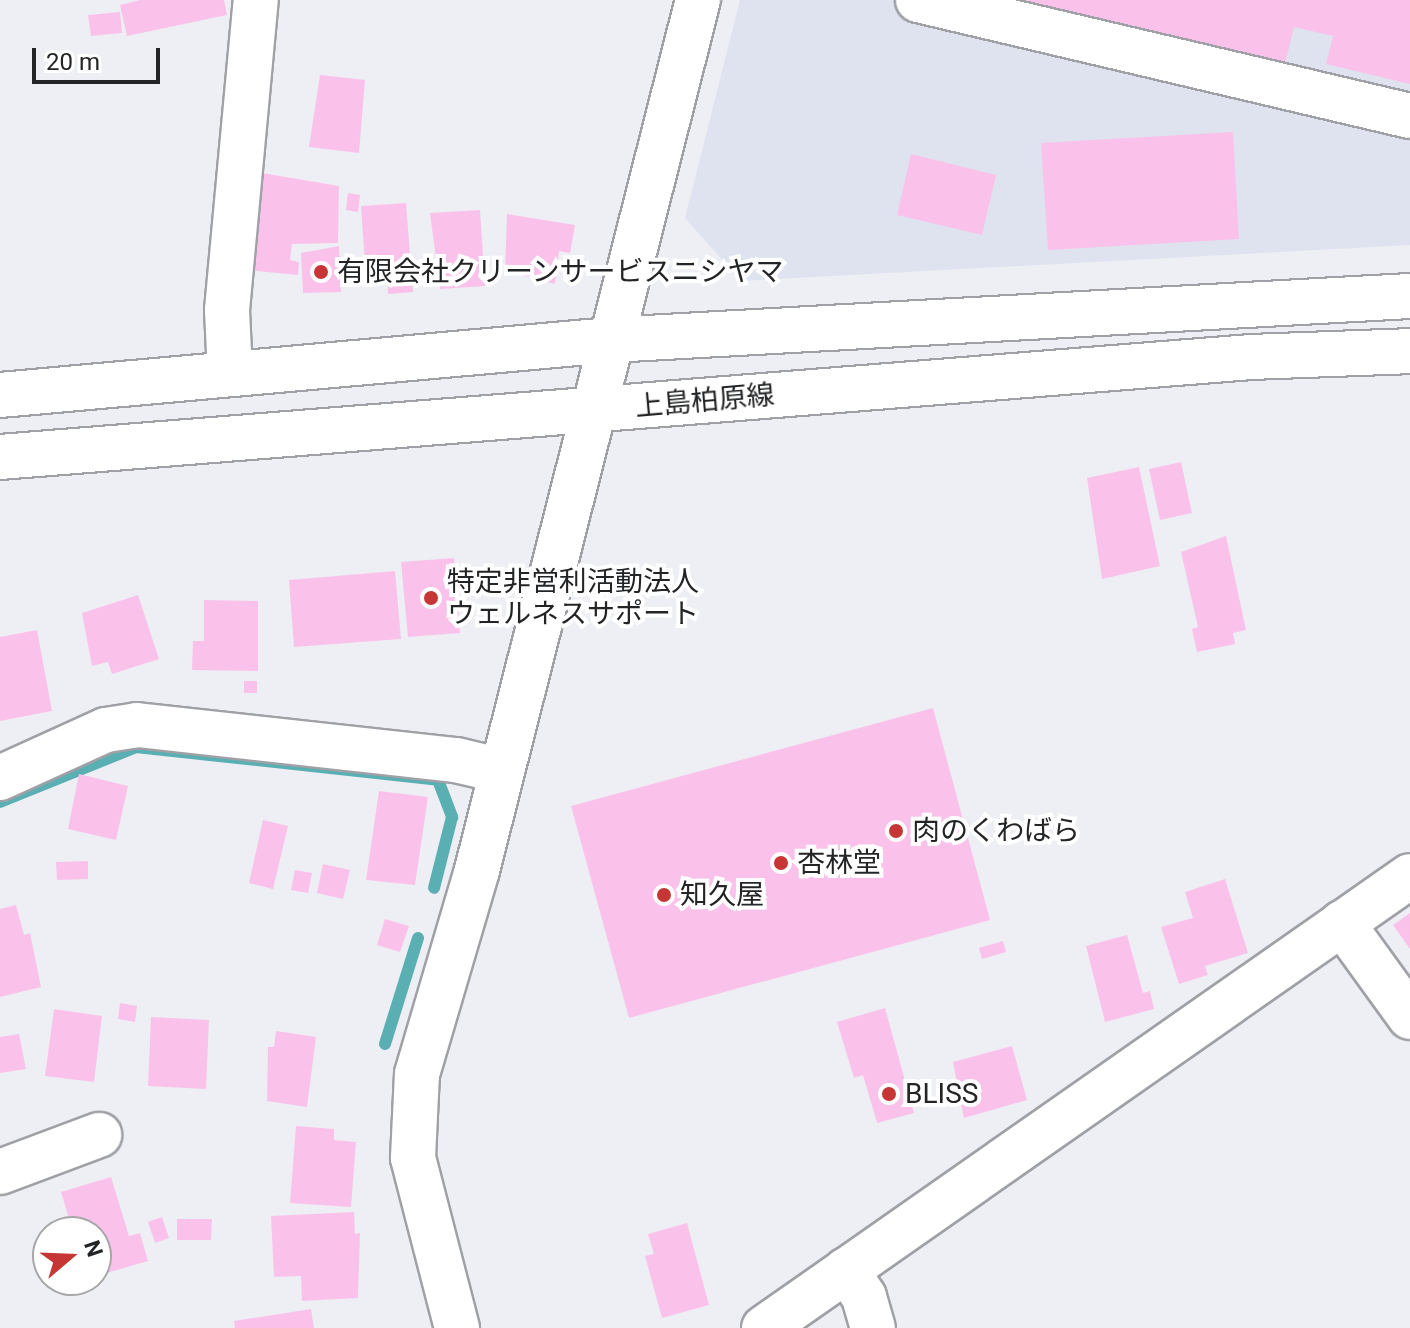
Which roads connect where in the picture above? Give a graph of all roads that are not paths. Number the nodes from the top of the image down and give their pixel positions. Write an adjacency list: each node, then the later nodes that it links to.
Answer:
1 (256, 0): 8 (street)
2 (698, 0): 6 (street)
3 (918, 0): 4 (street)
4 (1410, 116)
5 (1410, 296): 6 (street)
6 (610, 340): 8 (street); 10 (street)
7 (1410, 351): 10 (street, 上島柏原線)
8 (230, 374): 9 (street)
9 (0, 395)
10 (593, 410): 11 (street, 上島柏原線); 12 (street)
11 (0, 457)
12 (502, 771): 13 (street); 20 (street)
13 (0, 778)
14 (1410, 876): 15 (street)
15 (1342, 923): 16 (street); 19 (street)
16 (1410, 1017)
17 (99, 1135): 18 (street)
18 (0, 1172)
19 (846, 1270): 21 (street); 22 (street)
20 (457, 1328)
21 (764, 1328)
22 (873, 1328)

